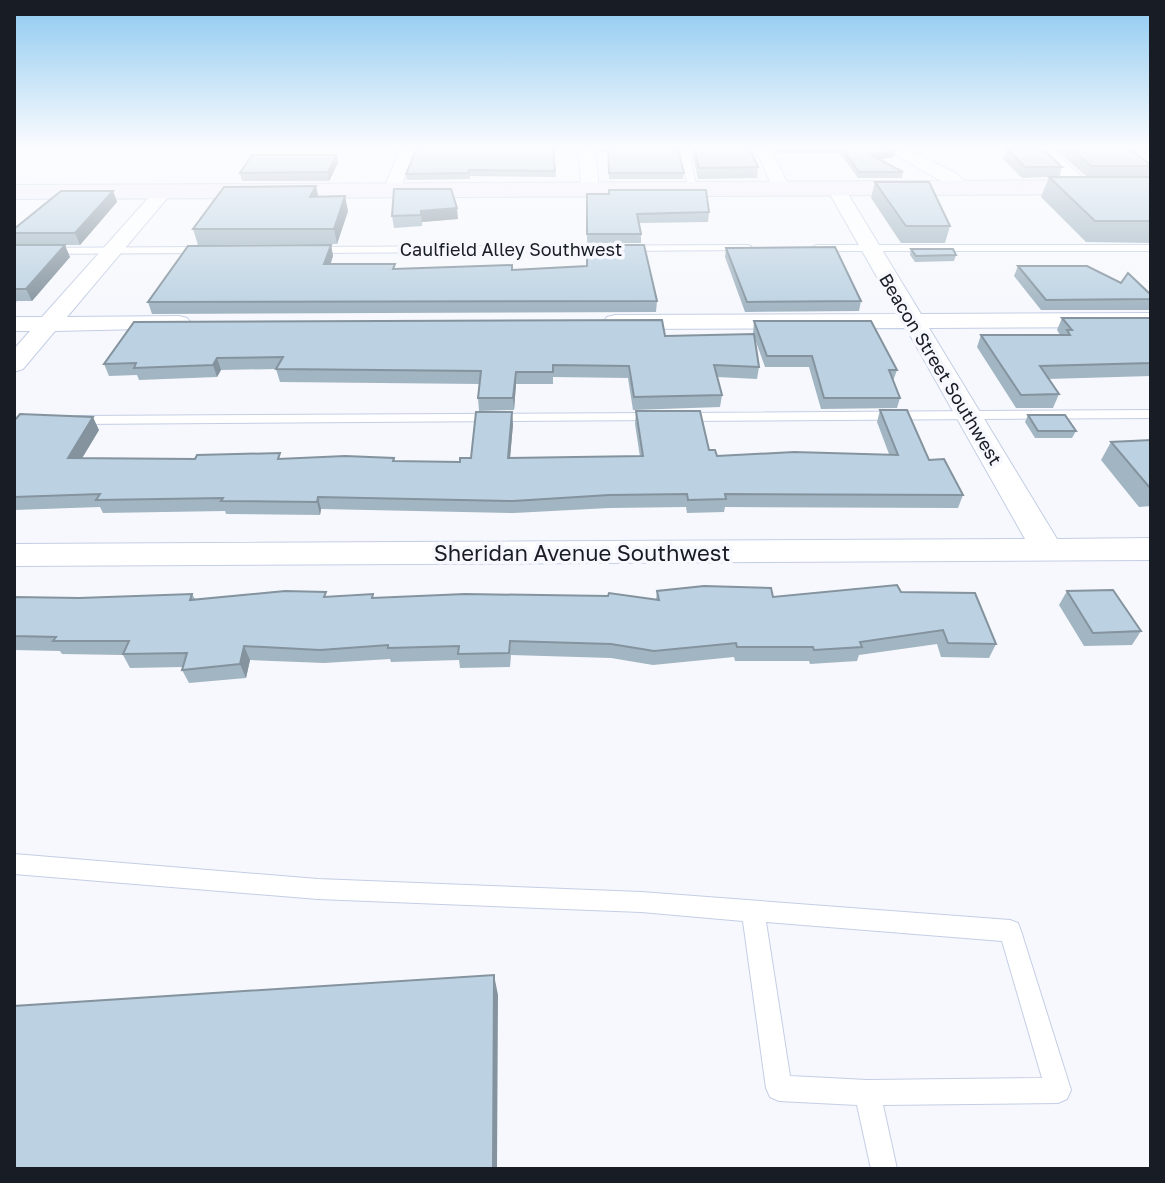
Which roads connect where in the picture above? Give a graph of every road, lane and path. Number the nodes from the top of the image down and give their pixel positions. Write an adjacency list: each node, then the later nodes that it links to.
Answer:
1 (153, 203): 10 (street)
2 (844, 203): 5 (street, Beacon Street Southwest)
3 (767, 248): 8 (lane, Caulfield Alley Southwest)
4 (797, 248): 5 (lane)
5 (870, 248): 6 (lane); 12 (street, Beacon Street Southwest)
6 (1151, 248)
7 (219, 250): 10 (lane)
8 (298, 250)
9 (14, 251): 10 (lane)
10 (110, 251): 16 (street)
11 (1151, 320): 12 (street)
12 (911, 321): 13 (street); 19 (street, Beacon Street Southwest)
13 (593, 322)
14 (209, 323): 16 (street)
15 (14, 324): 16 (street)
16 (49, 324): 17 (street)
17 (14, 364)
18 (1151, 414): 19 (lane)
19 (970, 415): 20 (lane); 21 (street, Beacon Street Southwest)
20 (62, 420)
21 (1047, 549): 22 (street, Sheridan Avenue Southwest); 23 (street, Sheridan Avenue Southwest)
22 (1151, 549)
23 (14, 555)
24 (14, 864): 25 (lane)
25 (753, 911): 26 (lane); 26 (lane)
26 (867, 1093): 27 (lane)
27 (884, 1169)

